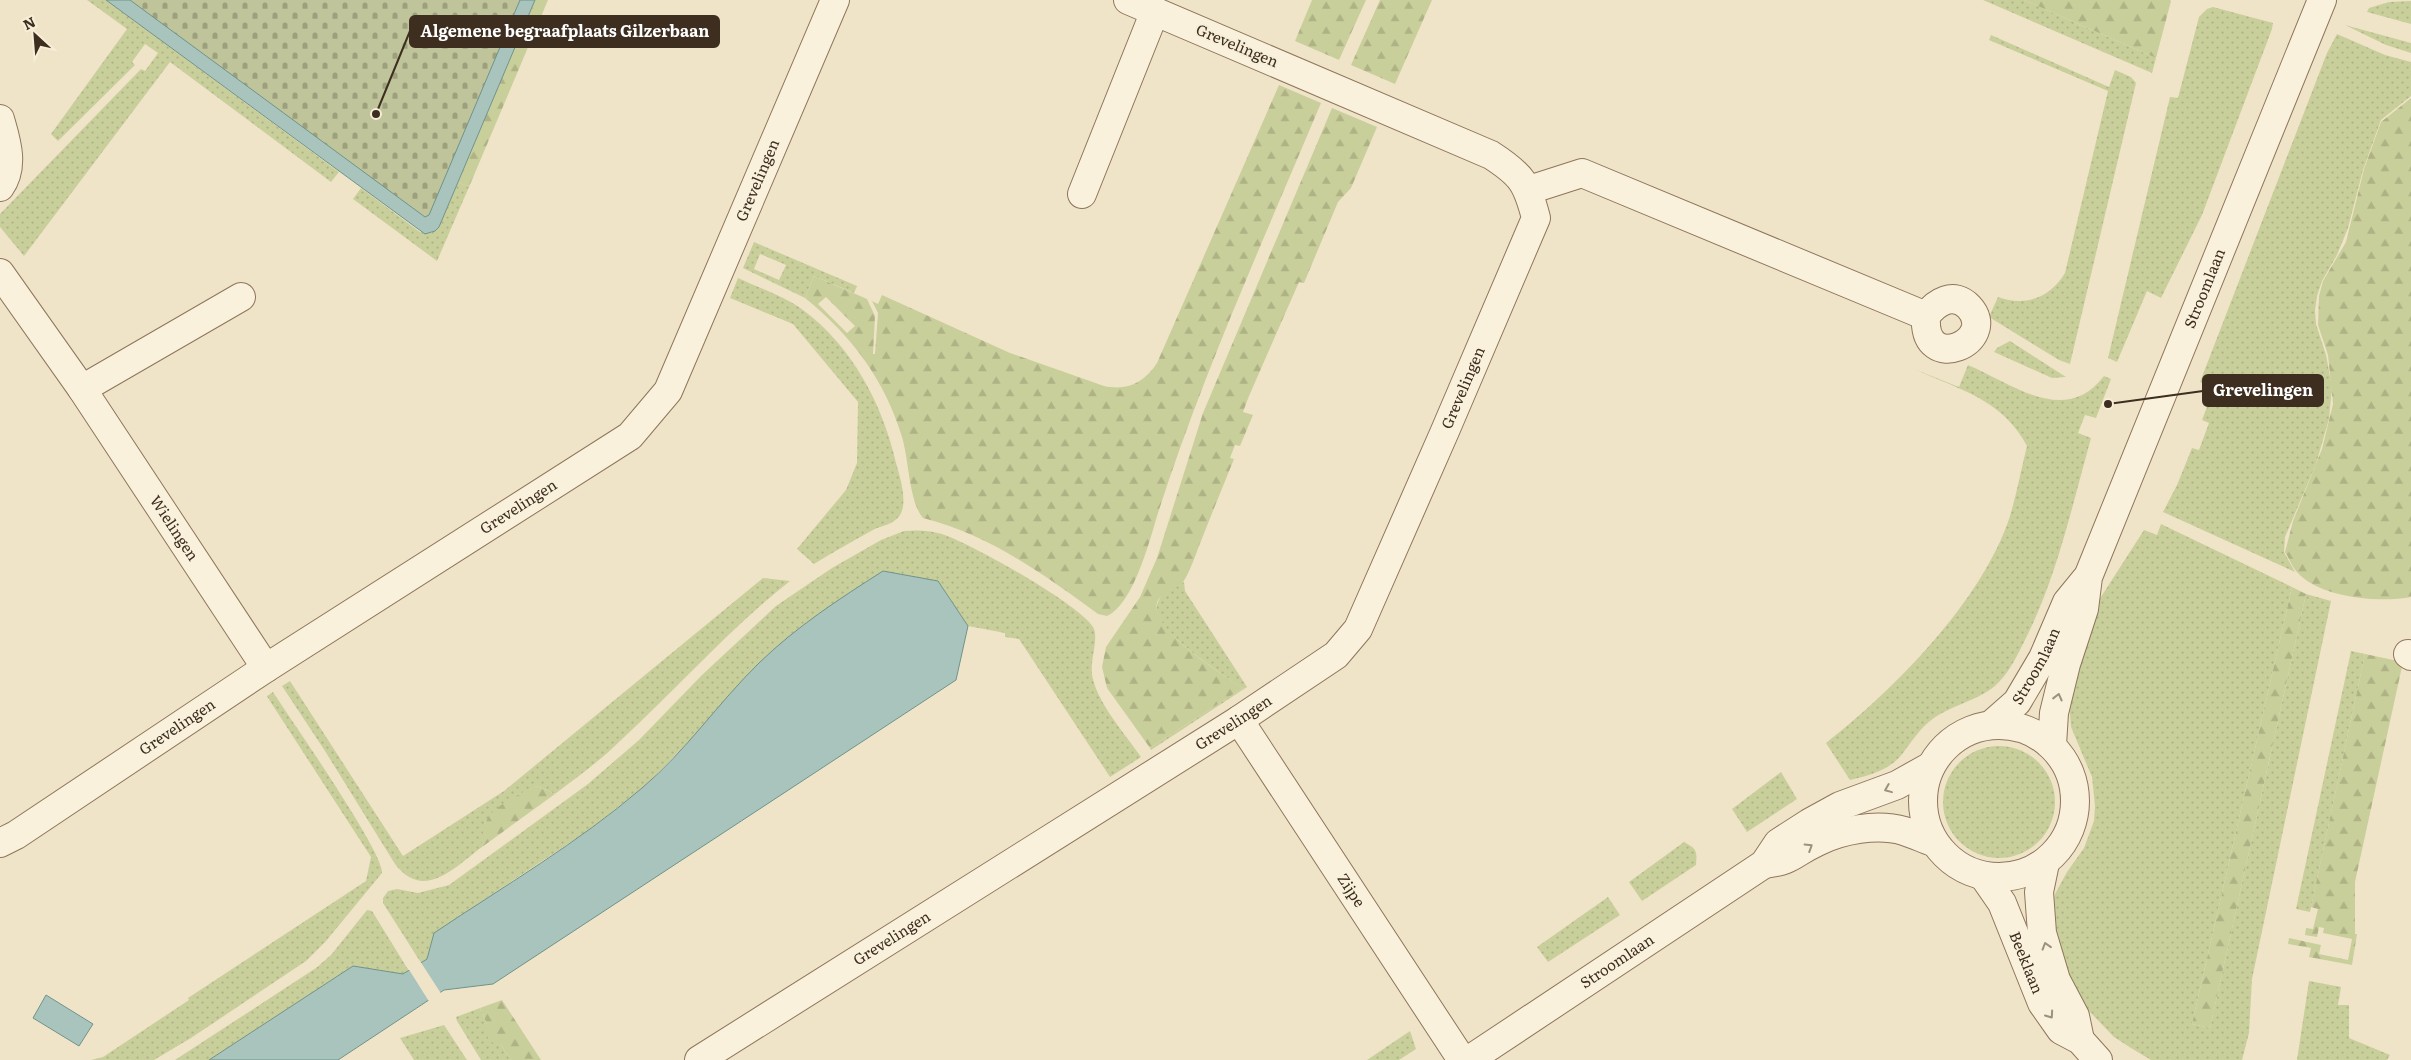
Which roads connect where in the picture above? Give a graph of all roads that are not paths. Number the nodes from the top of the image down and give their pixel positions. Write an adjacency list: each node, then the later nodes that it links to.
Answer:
1 (835, 0): 14 (street, Grevelingen)
2 (1128, 0): 4 (street, Grevelingen)
3 (2322, 0): 13 (street, Stroomlaan)
4 (1154, 11): 7 (street, Grevelingen); 8 (street)
5 (0, 119): 6 (street)
6 (0, 187)
7 (1529, 190): 11 (street); 15 (street, Grevelingen)
8 (1082, 194)
9 (0, 273): 12 (street, Wielingen)
10 (242, 297): 12 (street)
11 (1926, 316)
12 (82, 389): 14 (street, Wielingen)
13 (2088, 576): 16 (street, Stroomlaan); 17 (street, Stroomlaan, one-way to 13)
14 (266, 668): 20 (street, Grevelingen)
15 (1239, 720): 25 (street, Grevelingen); 26 (street, Zijpe)
16 (1992, 724): 17 (street); 18 (street)
17 (2052, 745): 21 (street)
18 (1931, 766): 19 (street); 22 (street, Stroomlaan, one-way to 22)
19 (1933, 842): 22 (street, Stroomlaan, one-way to 19); 23 (street)
20 (0, 843)
21 (2045, 862): 23 (street); 24 (street, Beeklaan, one-way to 21)
22 (1764, 864): 27 (street, Stroomlaan)
23 (1984, 877): 24 (street, Beeklaan, one-way to 24)
24 (2080, 1040): 28 (street, Beeklaan)
25 (699, 1060)
26 (1462, 1060)
27 (1469, 1060)
28 (2098, 1060)

